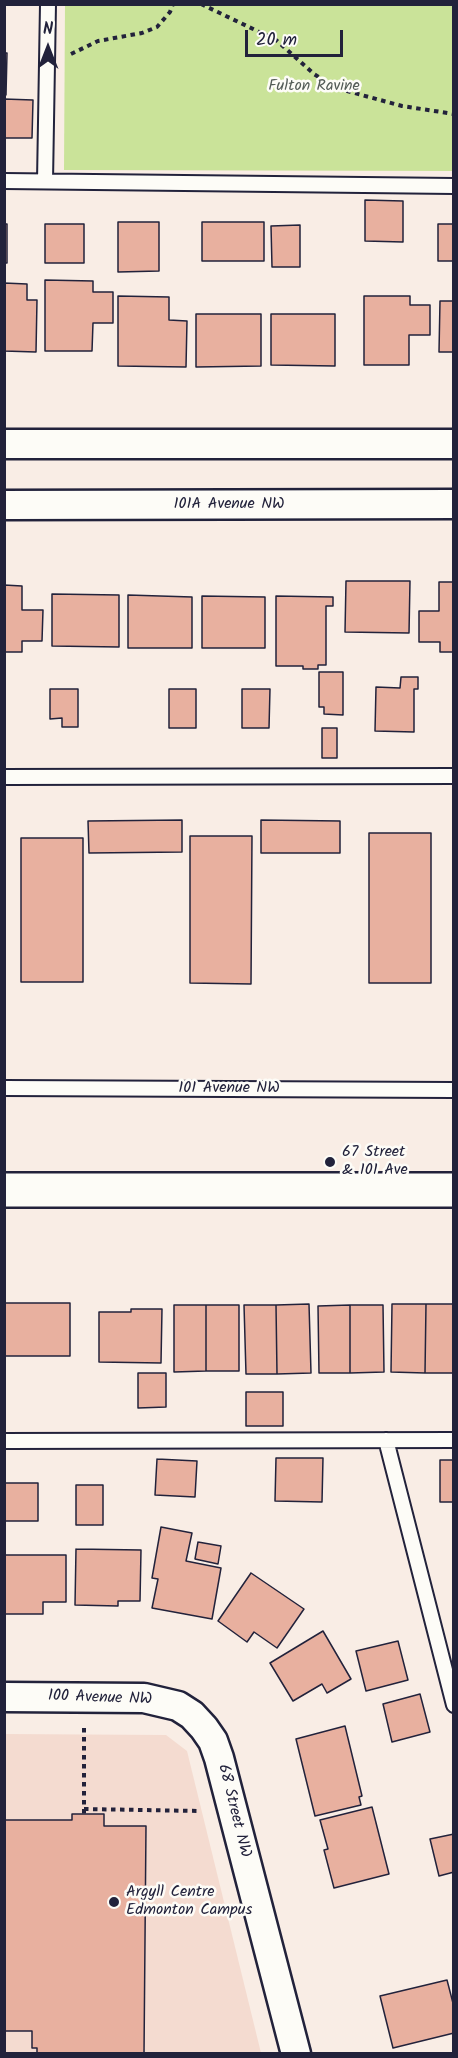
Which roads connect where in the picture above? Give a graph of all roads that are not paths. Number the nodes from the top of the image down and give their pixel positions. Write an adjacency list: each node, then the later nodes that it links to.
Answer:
1 (48, 4): 3 (lane)
2 (4, 181): 3 (lane)
3 (45, 181): 4 (lane)
4 (453, 186)
5 (4, 444): 6 (street)
6 (453, 444)
7 (453, 504): 8 (street, 101A Avenue NW)
8 (4, 505)
9 (453, 776): 10 (lane)
10 (4, 777)
11 (4, 1088): 12 (lane, 101 Avenue NW)
12 (453, 1090)
13 (4, 1190): 14 (main road)
14 (453, 1190)
15 (386, 1440): 16 (lane); 17 (lane); 19 (lane)
16 (453, 1440)
17 (4, 1441)
18 (4, 1697): 20 (street, 100 Avenue NW)
19 (453, 1705)
20 (192, 1715): 21 (street, 68 Street NW)
21 (296, 2054)

